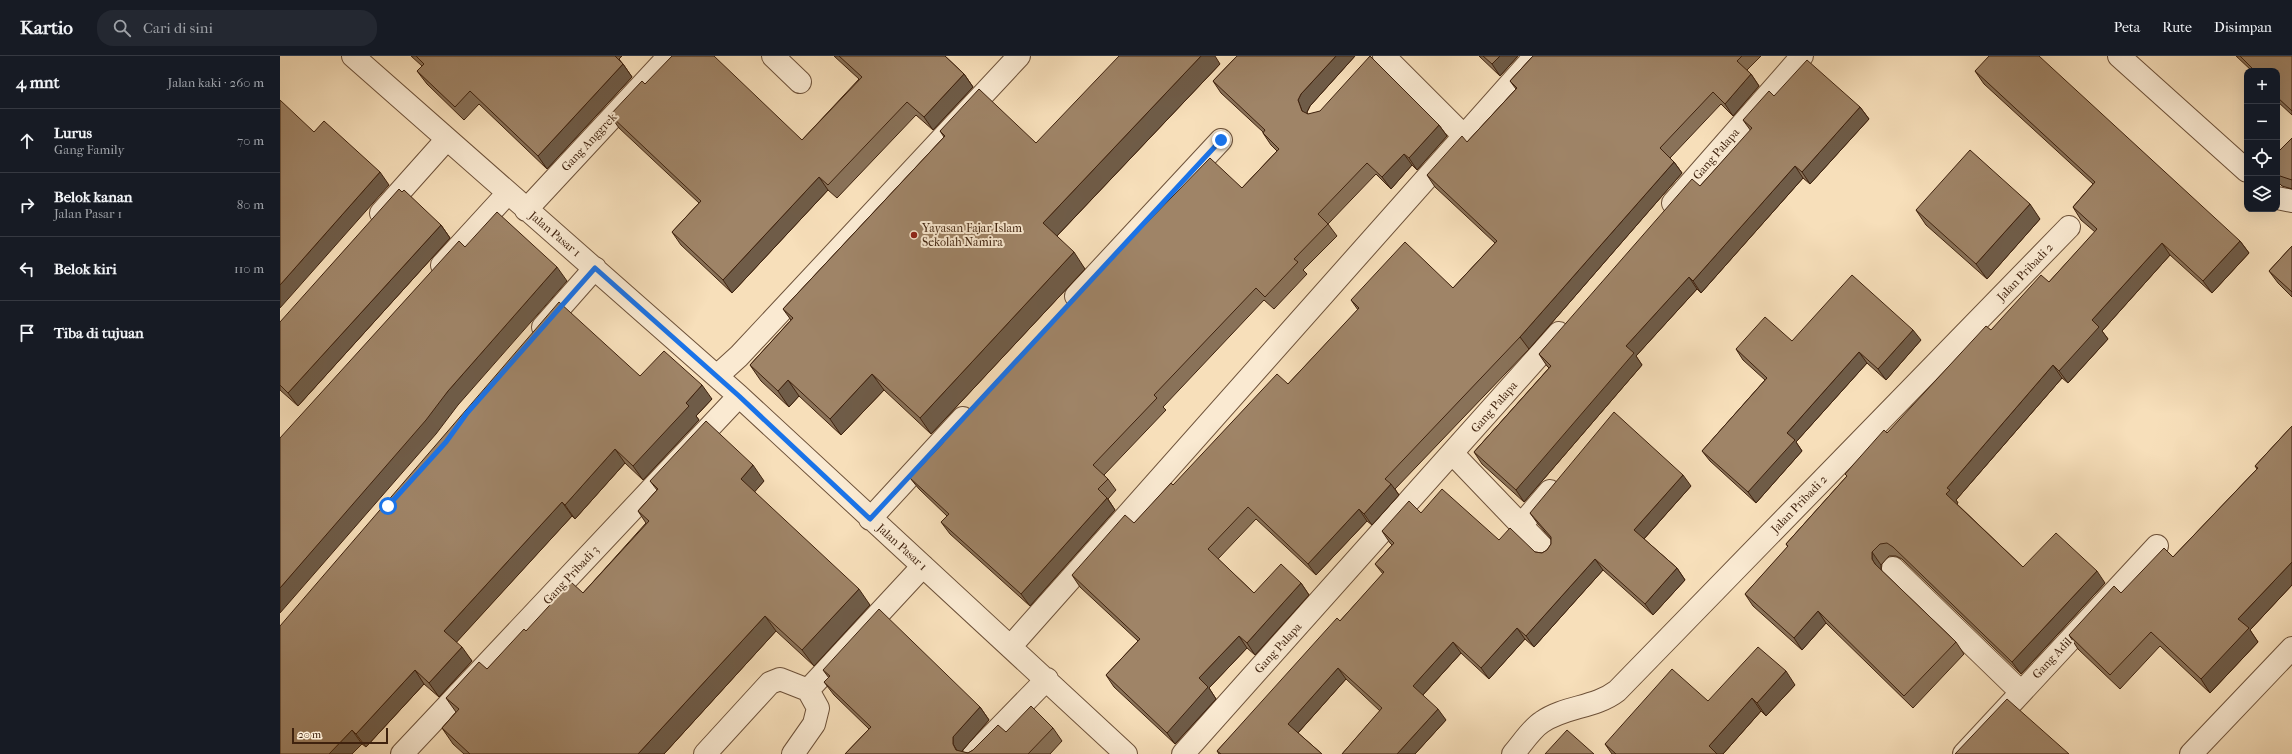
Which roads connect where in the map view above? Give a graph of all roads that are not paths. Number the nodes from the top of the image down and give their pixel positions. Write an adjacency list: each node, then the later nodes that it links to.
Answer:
1 (353, 56): 11 (street, Jalan Pasar 1)
2 (669, 56): 17 (street, Gang Anggrek)
3 (773, 56): 9 (street)
4 (1019, 56): 26 (street)
5 (1535, 56): 10 (street)
6 (1802, 56): 18 (street, Gang Palapa)
7 (2119, 56): 13 (street)
8 (1374, 58): 10 (street)
9 (800, 82)
10 (1463, 135): 37 (street)
11 (447, 139): 14 (street, Jalan Pasar 1); 19 (street)
12 (1221, 140): 23 (street)
13 (2244, 168)
14 (507, 194): 17 (street, Jalan Pasar 1); 22 (street)
15 (2280, 199): 16 (street)
16 (2292, 202)
17 (526, 210): 21 (street, Jalan Pasar 1)
18 (1661, 216)
19 (368, 227)
20 (2069, 227): 48 (street, Jalan Pribadi 2)
21 (595, 268): 25 (street); 26 (street, Jalan Pasar 1)
22 (427, 282)
23 (1063, 310)
24 (1573, 317): 29 (street, Gang Palapa)
25 (529, 343)
26 (717, 376): 27 (street, Jalan Pasar 1)
27 (739, 396): 31 (street, Jalan Pasar 1); 42 (street, Gang Pribadi 3)
28 (976, 404): 31 (street)
29 (1453, 454): 32 (street); 47 (street, Gang Palapa)
30 (1561, 477): 32 (street)
31 (870, 519): 35 (street, Jalan Pasar 1)
32 (1521, 525): 34 (street)
33 (2157, 546): 41 (street, Gang Adil)
34 (1547, 552)
35 (923, 566): 37 (street, Jalan Pasar 1); 40 (street)
36 (1893, 568): 41 (street)
37 (1011, 646): 39 (street, Jalan Pasar 1)
38 (2292, 648): 50 (street)
39 (1047, 679): 45 (street); 46 (street, Jalan Pasar 1)
40 (808, 690): 43 (street); 44 (street)
41 (2021, 692): 49 (street, Gang Adil)
42 (402, 754)
43 (705, 754)
44 (793, 754)
45 (974, 754)
46 (1126, 754)
47 (1183, 754)
48 (1513, 754)
49 (1964, 754)
50 (2191, 754)

